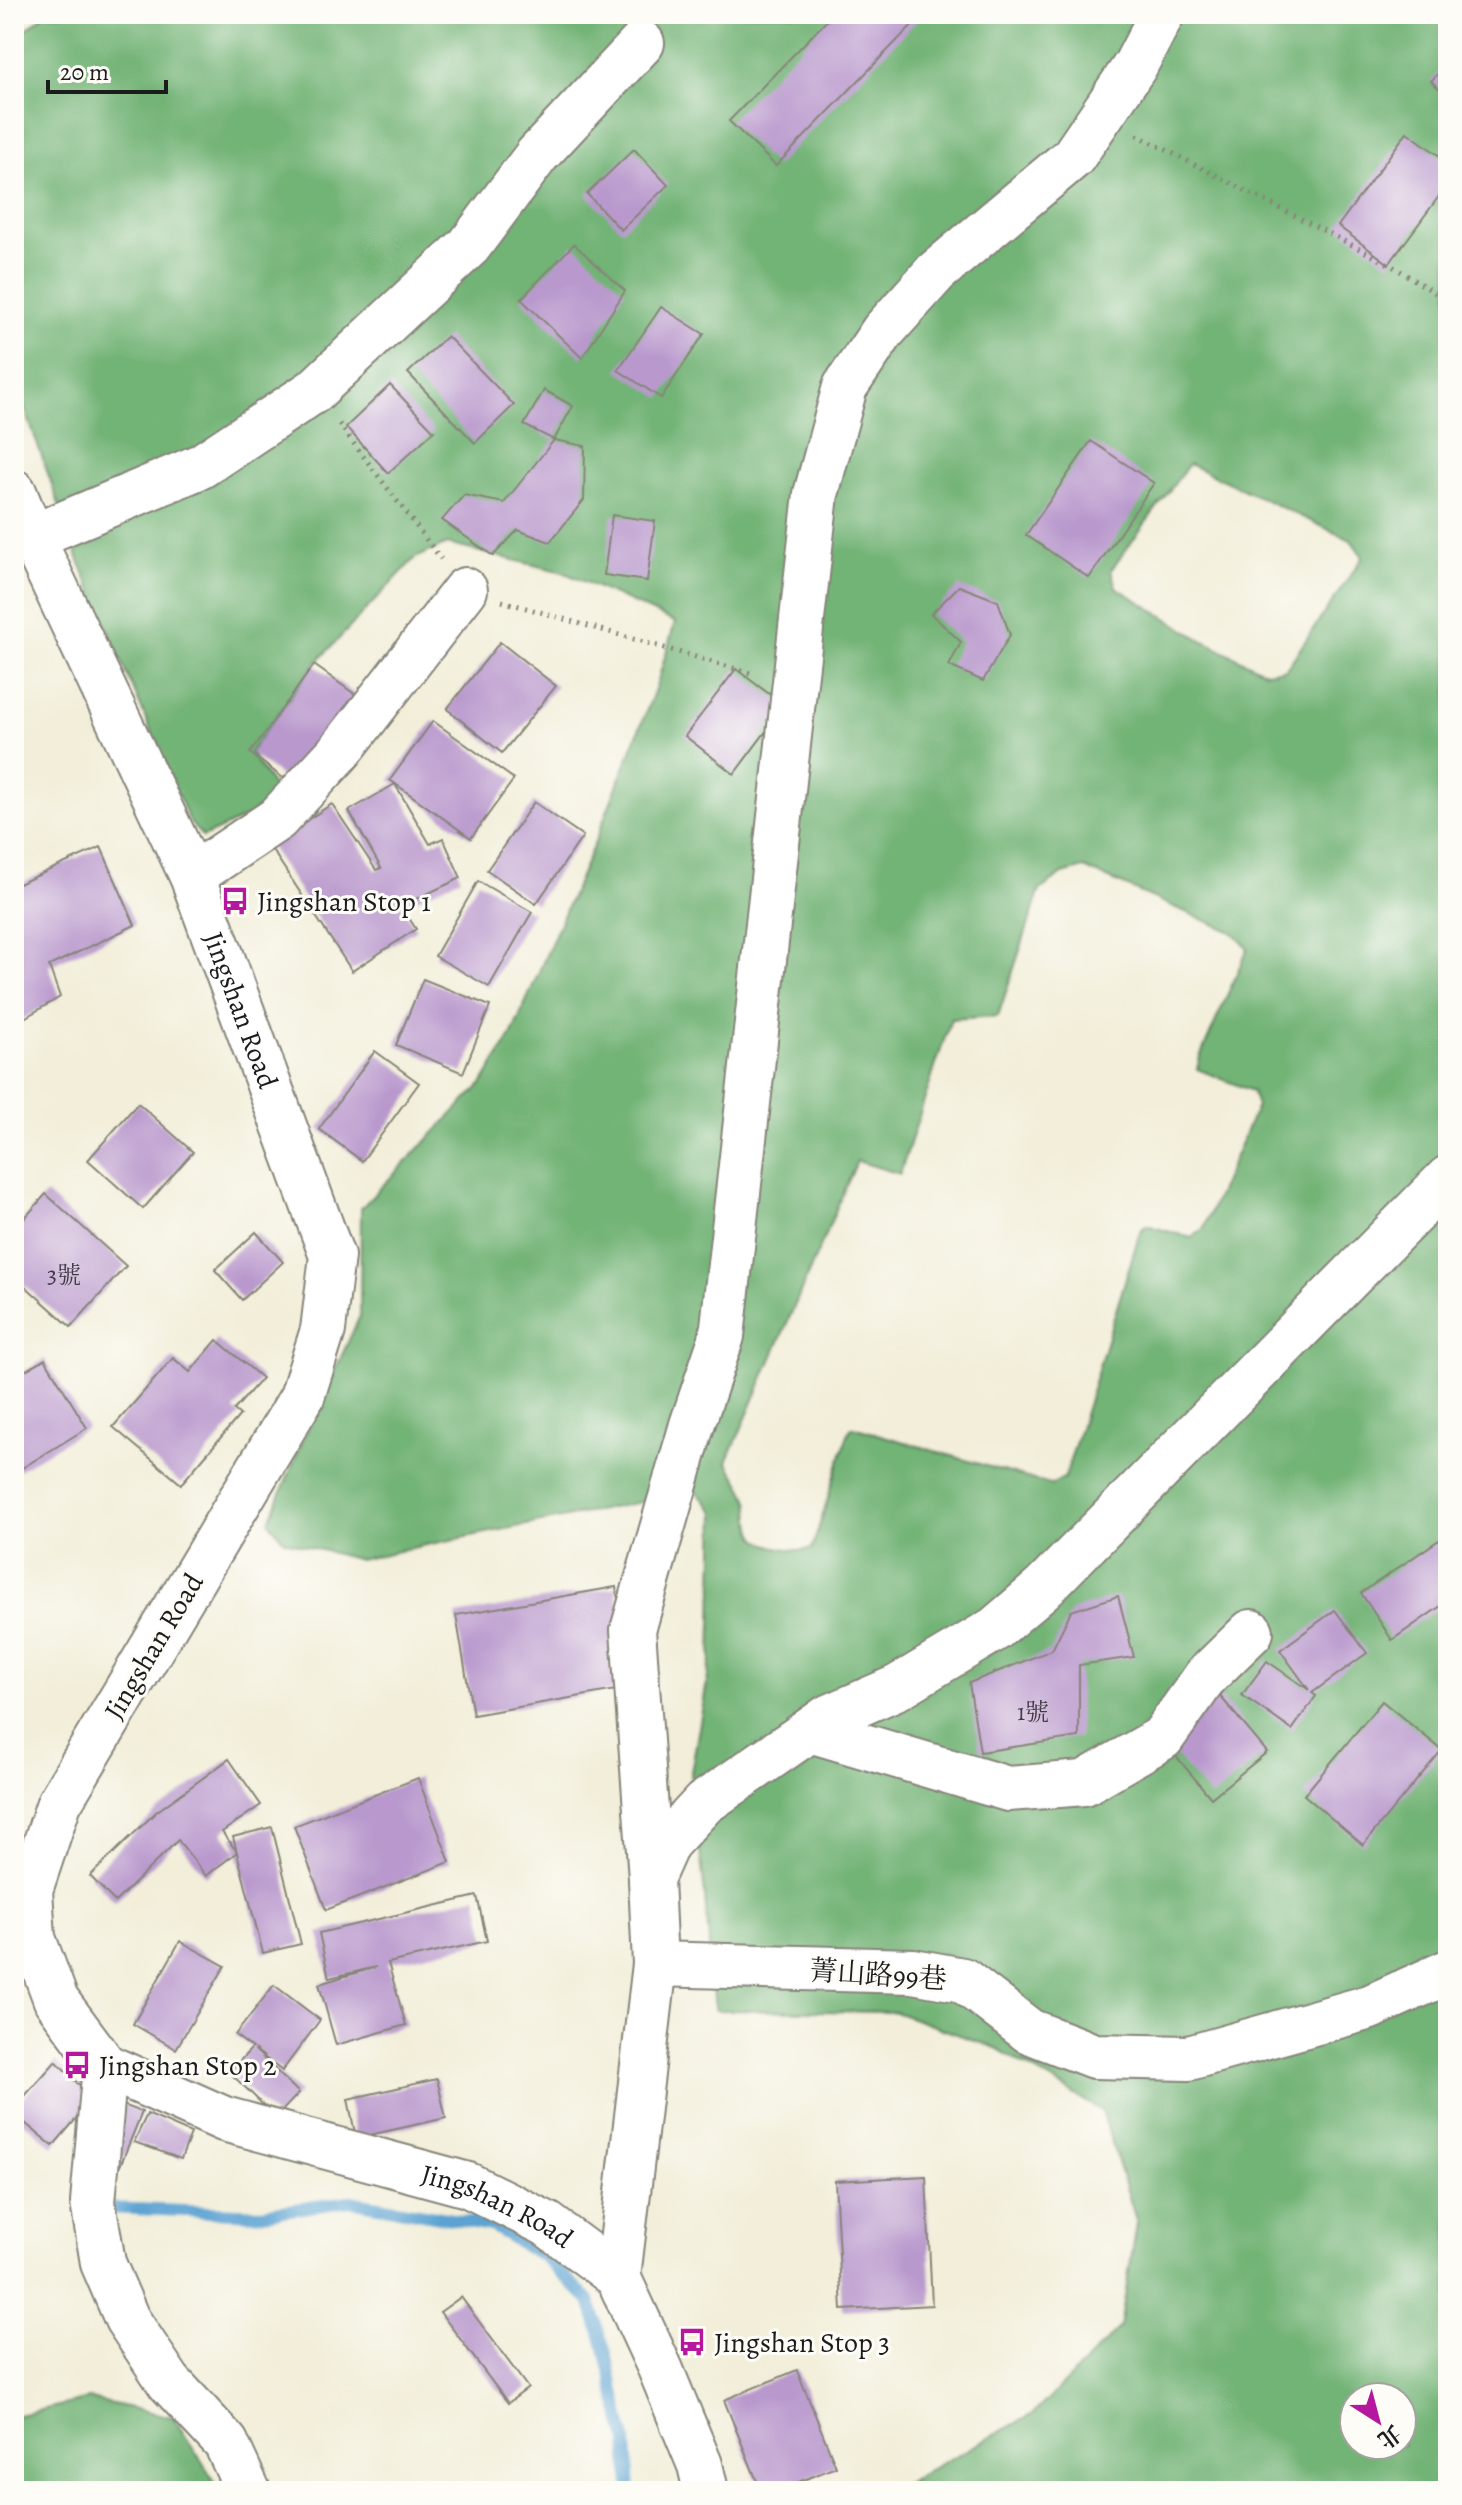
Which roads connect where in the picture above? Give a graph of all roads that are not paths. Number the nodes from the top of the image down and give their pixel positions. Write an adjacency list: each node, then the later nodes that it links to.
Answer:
1 (1162, 14): 10 (street)
2 (642, 43): 4 (street)
3 (14, 492): 4 (street, Jingshan Road)
4 (32, 537): 6 (street, Jingshan Road)
5 (465, 590): 6 (street)
6 (192, 876): 13 (street, Jingshan Road)
7 (1448, 1178): 9 (street)
8 (1251, 1632): 9 (street)
9 (810, 1730): 10 (street)
10 (651, 1879): 11 (street)
11 (655, 1964): 12 (street, 菁山路99巷); 14 (street)
12 (1448, 1972)
13 (105, 2066): 14 (street, Jingshan Road); 15 (street)
14 (618, 2277): 16 (street, Jingshan Road)
15 (248, 2491)
16 (706, 2491)

